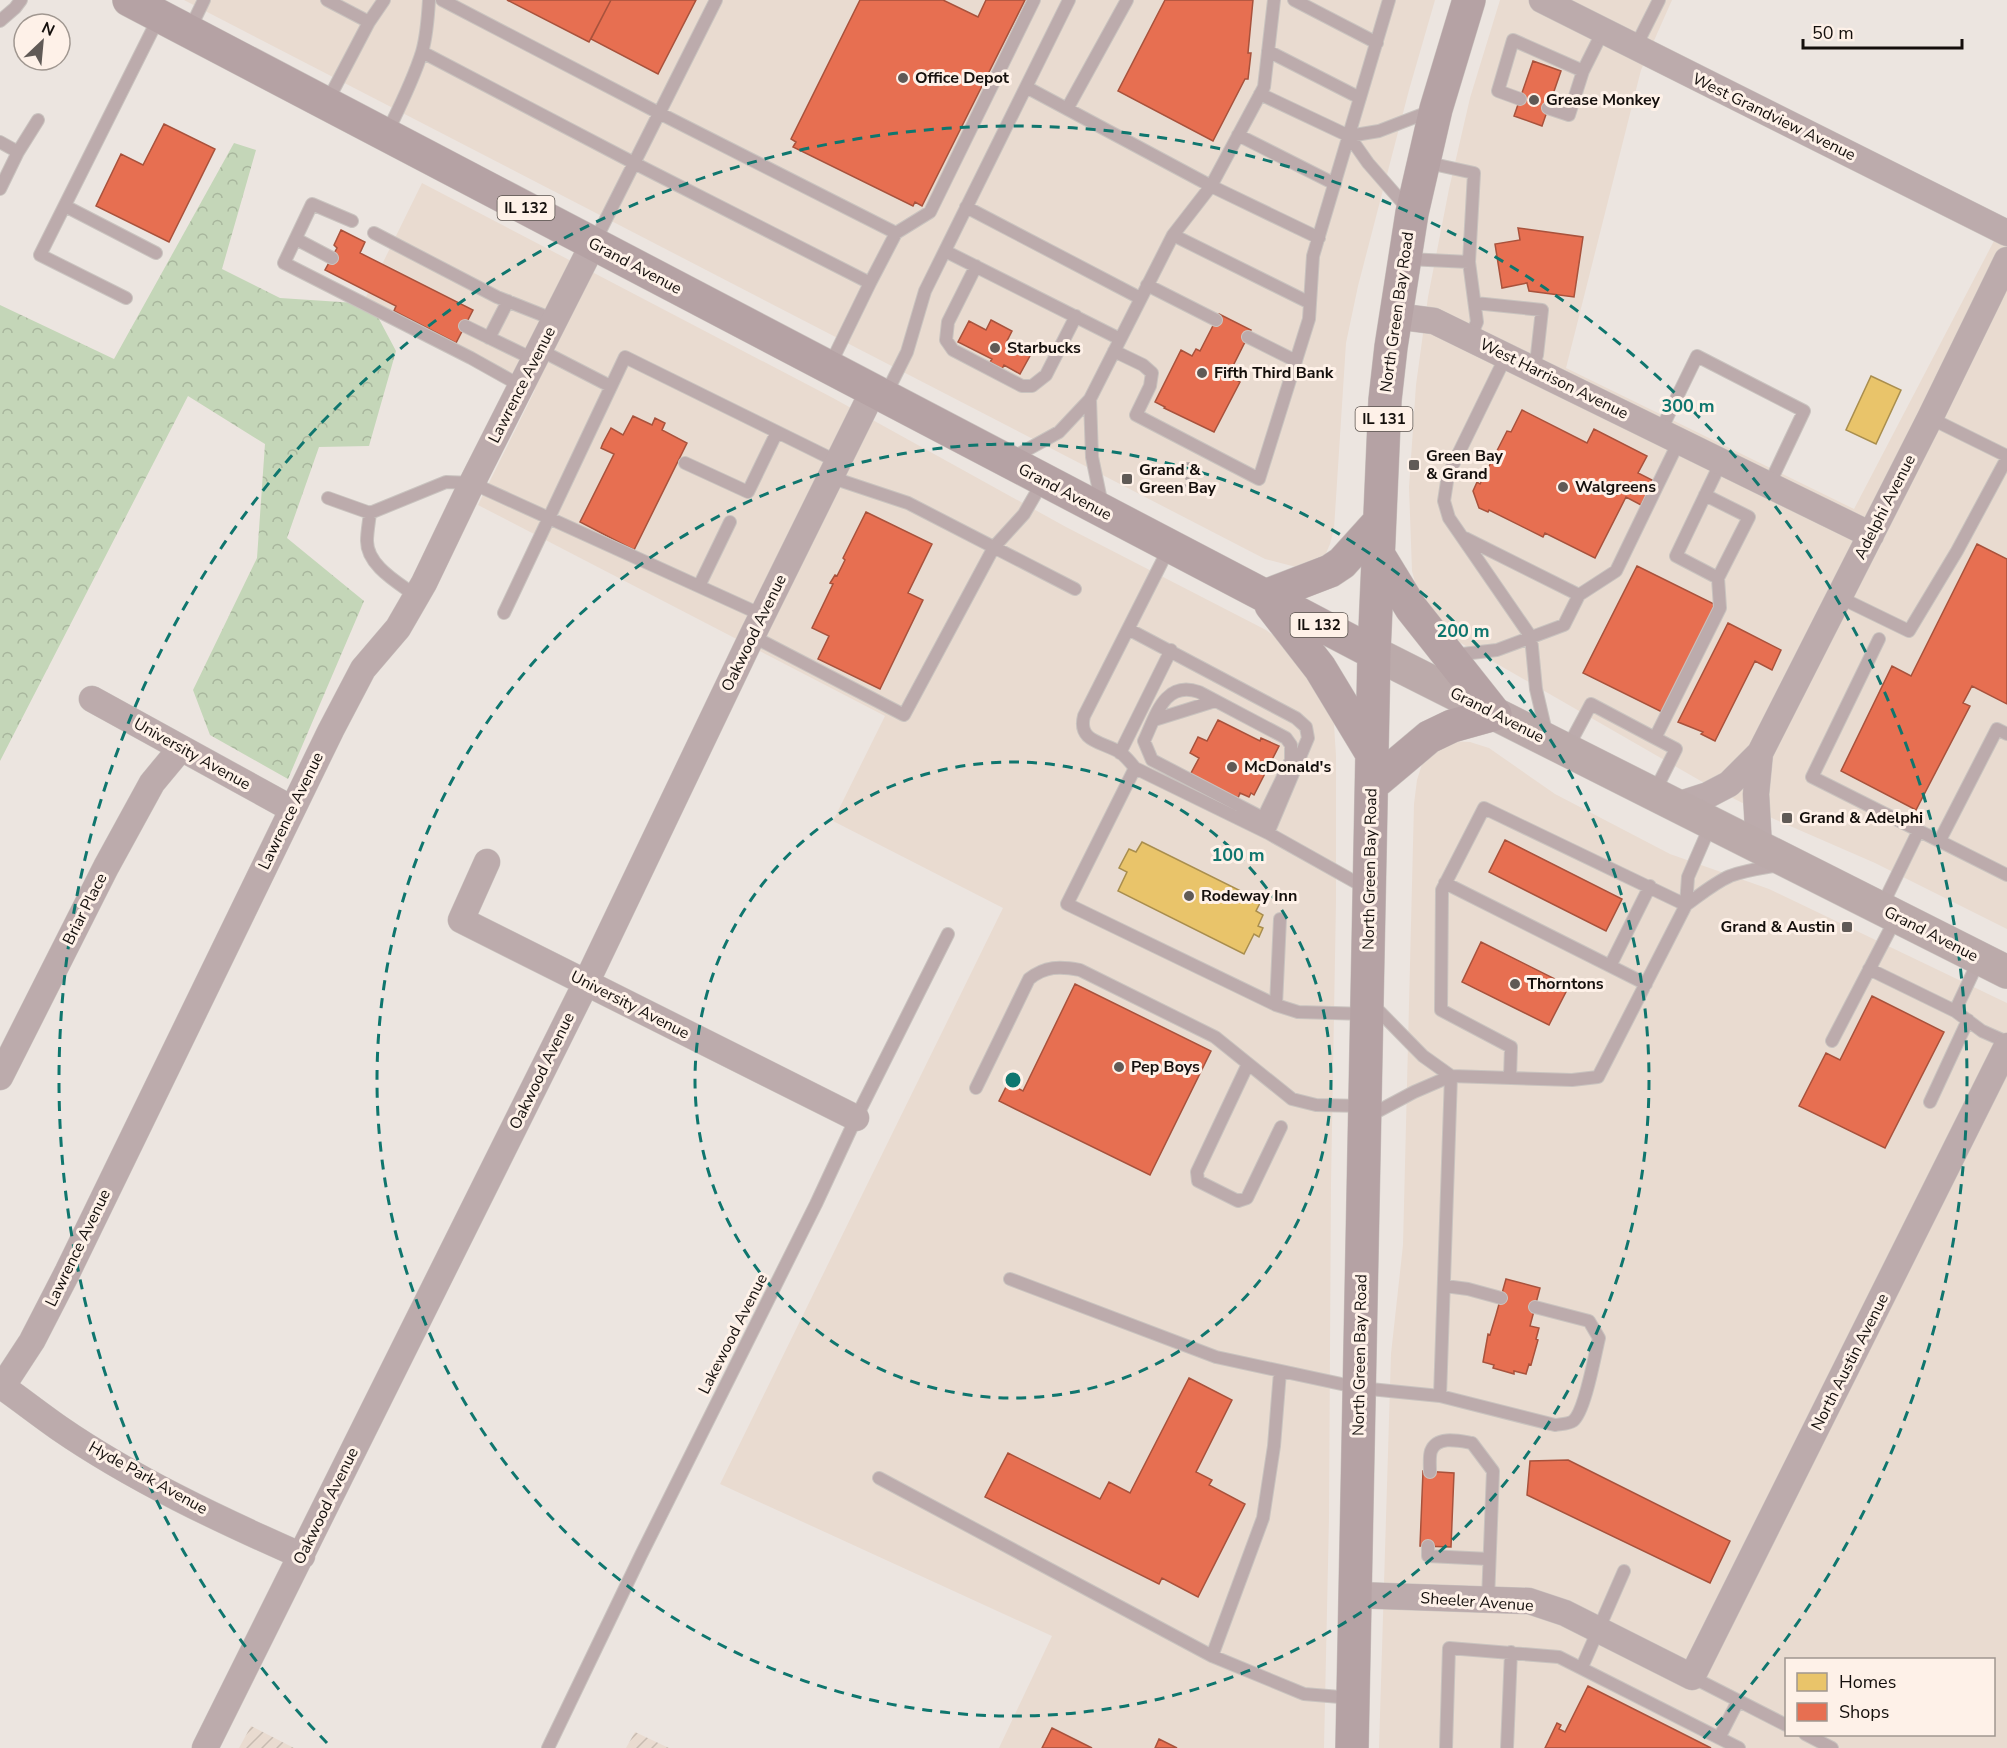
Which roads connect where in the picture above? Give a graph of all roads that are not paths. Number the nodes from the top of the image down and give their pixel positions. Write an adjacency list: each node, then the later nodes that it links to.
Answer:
1 (21, 0): 19 (lane)
2 (129, 0): 18 (main road, Grand Avenue / IL 132)
3 (204, 0): 21 (lane)
4 (327, 0): 20 (lane)
5 (384, 0): 20 (lane)
6 (429, 0): 26 (lane)
7 (442, 0): 36 (lane)
8 (716, 0): 36 (lane)
9 (1034, 0): 53 (lane)
10 (1069, 0): 28 (lane)
11 (1127, 0): 34 (lane)
12 (1274, 0): 25 (lane)
13 (1294, 0): 23 (lane)
14 (1389, 0): 23 (lane)
15 (1469, 0): 35 (main road, North Green Bay Road / IL 131)
16 (1542, 0): 22 (street, West Grandview Avenue)
17 (1659, 0): 24 (lane)
18 (159, 16): 21 (main road, Grand Avenue / IL 132); 48 (lane)
19 (0, 21)
20 (369, 22): 32 (lane)
21 (189, 31): 32 (main road, Grand Avenue / IL 132)
22 (1603, 31): 24 (street, West Grandview Avenue); 27 (lane)
23 (1377, 42): 30 (lane)
24 (1635, 48): 54 (street, West Grandview Avenue)
25 (1268, 51): 29 (lane); 30 (lane)
26 (422, 52): 38 (lane); 44 (lane)
27 (1583, 71): 31 (lane); 33 (lane)
28 (1026, 87): 34 (lane); 49 (lane)
29 (1260, 94): 39 (lane); 40 (lane)
30 (1360, 98): 40 (lane)
31 (1520, 99)
32 (326, 104): 38 (main road, Grand Avenue / IL 132)
33 (1548, 108)
34 (1067, 109): 46 (lane)
35 (1436, 109): 40 (lane); 43 (main road, North Green Bay Road / IL 131)
36 (659, 113): 44 (lane); 53 (lane)
37 (38, 120): 42 (lane)
38 (386, 135): 58 (main road, Grand Avenue / IL 132)
39 (1238, 135): 45 (lane); 46 (lane)
40 (1349, 136): 45 (lane); 50 (lane)
41 (0, 142): 42 (lane)
42 (18, 152): 47 (lane)
43 (1423, 162): 50 (main road, North Green Bay Road / IL 131); 64 (lane)
44 (634, 163): 58 (lane); 66 (lane)
45 (1335, 184): 56 (lane)
46 (1211, 186): 55 (lane); 56 (lane)
47 (0, 189)
48 (64, 206): 60 (lane); 68 (lane)
49 (966, 207): 59 (lane); 69 (lane)
50 (1412, 213): 62 (main road, North Green Bay Road / IL 131)
51 (352, 221): 57 (lane)
52 (374, 233): 70 (lane)
53 (896, 233): 66 (lane)
54 (2007, 233)
55 (1173, 235): 67 (lane); 71 (lane)
56 (1319, 238): 71 (lane)
57 (296, 239): 61 (lane); 88 (lane)
58 (593, 244): 75 (street, Lawrence Avenue); 86 (main road, Grand Avenue / IL 132)
59 (945, 250): 65 (lane); 90 (lane)
60 (156, 253)
61 (332, 258)
62 (1403, 259): 64 (lane); 74 (main road, North Green Bay Road / IL 131)
63 (2007, 260): 92 (street, Adelphi Avenue)
64 (1469, 262): 72 (lane)
65 (976, 266): 73 (lane); 73 (lane)
66 (870, 283): 86 (lane)
67 (1147, 285): 69 (lane); 76 (lane)
68 (126, 298)
69 (1140, 298): 81 (lane)
70 (508, 301): 75 (lane); 79 (lane)
71 (1310, 303): 85 (lane)
72 (1475, 303): 80 (lane); 87 (lane)
73 (1076, 316): 81 (lane)
74 (1395, 316): 80 (street, West Harrison Avenue); 109 (main road, North Green Bay Road / IL 131)
75 (555, 320): 83 (street, Lawrence Avenue)
76 (1216, 320)
77 (465, 326): 79 (lane)
78 (1248, 336): 85 (lane)
79 (489, 338): 83 (lane)
80 (1470, 338): 84 (street, West Harrison Avenue)
81 (1120, 339): 82 (lane)
82 (1114, 351): 85 (lane); 91 (lane)
83 (537, 355): 88 (street, Lawrence Avenue); 89 (lane)
84 (1506, 356): 87 (street, West Harrison Avenue); 111 (lane)
85 (1296, 361)
86 (829, 368): 90 (main road, Grand Avenue / IL 132)
87 (1531, 369): 94 (street, West Harrison Avenue)
88 (521, 386): 101 (street, Lawrence Avenue)
89 (610, 386): 93 (lane); 107 (lane)
90 (879, 394): 96 (main road, Grand Avenue / IL 132); 99 (street, Oakwood Avenue)
91 (1090, 399): 96 (lane); 105 (lane)
92 (1930, 418): 95 (lane); 110 (street, Adelphi Avenue)
93 (777, 432): 97 (lane); 99 (lane)
94 (1670, 436): 98 (street, West Harrison Avenue); 102 (lane); 118 (lane)
95 (2007, 457): 121 (lane)
96 (1007, 461): 100 (main road, Grand Avenue / IL 132)
97 (685, 462)
98 (1721, 462): 102 (street, West Harrison Avenue); 103 (lane)
99 (834, 469): 112 (lane); 123 (street, Oakwood Avenue)
100 (1043, 480): 105 (main road, Grand Avenue / IL 132); 112 (lane)
101 (472, 483): 106 (lane); 107 (lane); 119 (street, Lawrence Avenue)
102 (1769, 485): 110 (street, West Harrison Avenue)
103 (1705, 495): 115 (lane); 115 (lane)
104 (328, 498): 106 (lane)
105 (1103, 512): 113 (main road, Grand Avenue / IL 132)
106 (370, 513): 119 (lane)
107 (549, 518): 116 (lane); 122 (lane)
108 (730, 522): 116 (lane)
109 (1379, 522): 114 (main road, North Green Bay Road / IL 131); 120 (main road)
110 (1871, 535): 121 (street, Adelphi Avenue)
111 (1464, 538): 118 (lane); 125 (lane)
112 (994, 547): 117 (lane); 123 (lane)
113 (1169, 547): 120 (main road, Grand Avenue / IL 132); 124 (lane)
114 (1378, 554): 128 (main road, North Green Bay Road / IL 131); 129 (main road)
115 (1718, 578): 135 (lane)
116 (699, 586): 123 (lane)
117 (1075, 588)
118 (1579, 595): 125 (lane)
119 (416, 596): 143 (street, Lawrence Avenue)
120 (1265, 596): 128 (main road, Grand Avenue / IL 132); 141 (main road)
121 (1839, 597): 139 (street, Adelphi Avenue)
122 (504, 613)
123 (757, 626): 163 (street, Oakwood Avenue)
124 (1128, 629): 127 (lane); 138 (lane)
125 (1531, 637): 129 (lane); 136 (lane)
126 (1879, 639): 146 (lane)
127 (1171, 650): 138 (lane); 147 (lane)
128 (1374, 653): 132 (main road, Grand Avenue); 141 (main road, North Green Bay Road)
129 (1450, 655): 132 (main road)
130 (92, 699): 137 (street, University Avenue)
131 (1215, 701): 133 (lane); 133 (lane); 144 (lane)
132 (1496, 714): 136 (main road, Grand Avenue); 141 (main road)
133 (1154, 720): 144 (lane)
134 (2007, 734): 148 (lane)
135 (1655, 738): 136 (lane); 142 (lane)
136 (1557, 745): 142 (main road, Grand Avenue)
137 (181, 748): 143 (street, University Avenue); 173 (street, Briar Place)
138 (1120, 753): 140 (lane)
139 (1760, 753): 142 (street, Adelphi Avenue); 149 (street, Adelphi Avenue)
140 (1135, 768): 147 (lane); 165 (lane)
141 (1372, 770): 155 (main road, North Green Bay Road)
142 (1665, 800): 145 (main road, Grand Avenue)
143 (292, 809): 185 (street, Lawrence Avenue)
144 (1263, 818): 147 (lane)
145 (1712, 823): 149 (main road, Grand Avenue); 156 (lane)
146 (1919, 830): 148 (lane); 157 (lane)
147 (1268, 833): 155 (lane)
148 (1940, 840): 152 (lane)
149 (1759, 847): 151 (main road, Grand Avenue)
150 (487, 862): 163 (street, University Avenue)
151 (1790, 863): 156 (lane); 157 (main road, Grand Avenue)
152 (2007, 875)
153 (1445, 883): 154 (lane); 161 (lane); 174 (lane)
154 (1650, 886): 156 (lane); 161 (lane)
155 (1370, 890): 166 (main road, North Green Bay Road)
156 (1686, 905): 164 (lane)
157 (1888, 913): 160 (main road, Grand Avenue); 162 (lane)
158 (1280, 919): 165 (lane)
159 (948, 934): 178 (lane, Lakewood Avenue)
160 (1993, 965): 167 (lane)
161 (1610, 966): 164 (lane)
162 (1869, 969): 167 (lane); 169 (lane)
163 (586, 983): 178 (street, University Avenue); 191 (street, Oakwood Avenue)
164 (1646, 984): 174 (lane)
165 (1276, 1005): 166 (lane)
166 (1367, 1006): 172 (lane); 177 (main road, North Green Bay Road)
167 (1955, 1011): 168 (lane)
168 (1968, 1020): 170 (lane); 176 (lane)
169 (1832, 1041)
170 (2007, 1044): 200 (street, North Austin Avenue)
171 (1248, 1064): 175 (lane); 177 (lane); 179 (lane)
172 (1451, 1076): 174 (lane); 177 (lane); 181 (lane)
173 (0, 1077)
174 (1510, 1078)
175 (976, 1088)
176 (1930, 1102)
177 (1364, 1113): 186 (main road, North Green Bay Road)
178 (856, 1118): 207 (lane, Lakewood Avenue)
179 (1281, 1127)
180 (1010, 1279): 184 (lane)
181 (1445, 1286): 182 (lane); 187 (lane)
182 (1501, 1298)
183 (1535, 1307): 187 (lane)
184 (1280, 1372): 186 (lane); 198 (lane)
185 (1, 1386): 191 (street, Hyde Park Avenue)
186 (1360, 1388): 187 (lane); 194 (main road, North Green Bay Road)
187 (1440, 1396)
188 (1430, 1472): 192 (lane)
189 (879, 1478): 198 (lane)
190 (1428, 1546): 192 (lane)
191 (302, 1556): 206 (street, Oakwood Avenue)
192 (1489, 1558): 195 (lane)
193 (1624, 1571): 196 (lane)
194 (1355, 1595): 195 (street, Sheeler Avenue); 201 (main road, North Green Bay Road)
195 (1488, 1600): 196 (street, Sheeler Avenue)
196 (1599, 1630): 199 (lane); 200 (street, Sheeler Avenue)
197 (1511, 1652): 199 (lane); 209 (lane); 210 (lane)
198 (1212, 1656): 201 (lane)
199 (1582, 1667): 205 (lane)
200 (1692, 1677): 202 (lane)
201 (1353, 1698): 208 (main road, North Green Bay Road)
202 (1738, 1701): 203 (lane); 205 (lane)
203 (1785, 1724)
204 (1809, 1736): 212 (lane)
205 (1719, 1738): 211 (lane)
206 (207, 1747)
207 (548, 1748)
208 (1352, 1748)
209 (1446, 1748)
210 (1507, 1748)
211 (1739, 1748)
212 (1832, 1748)

